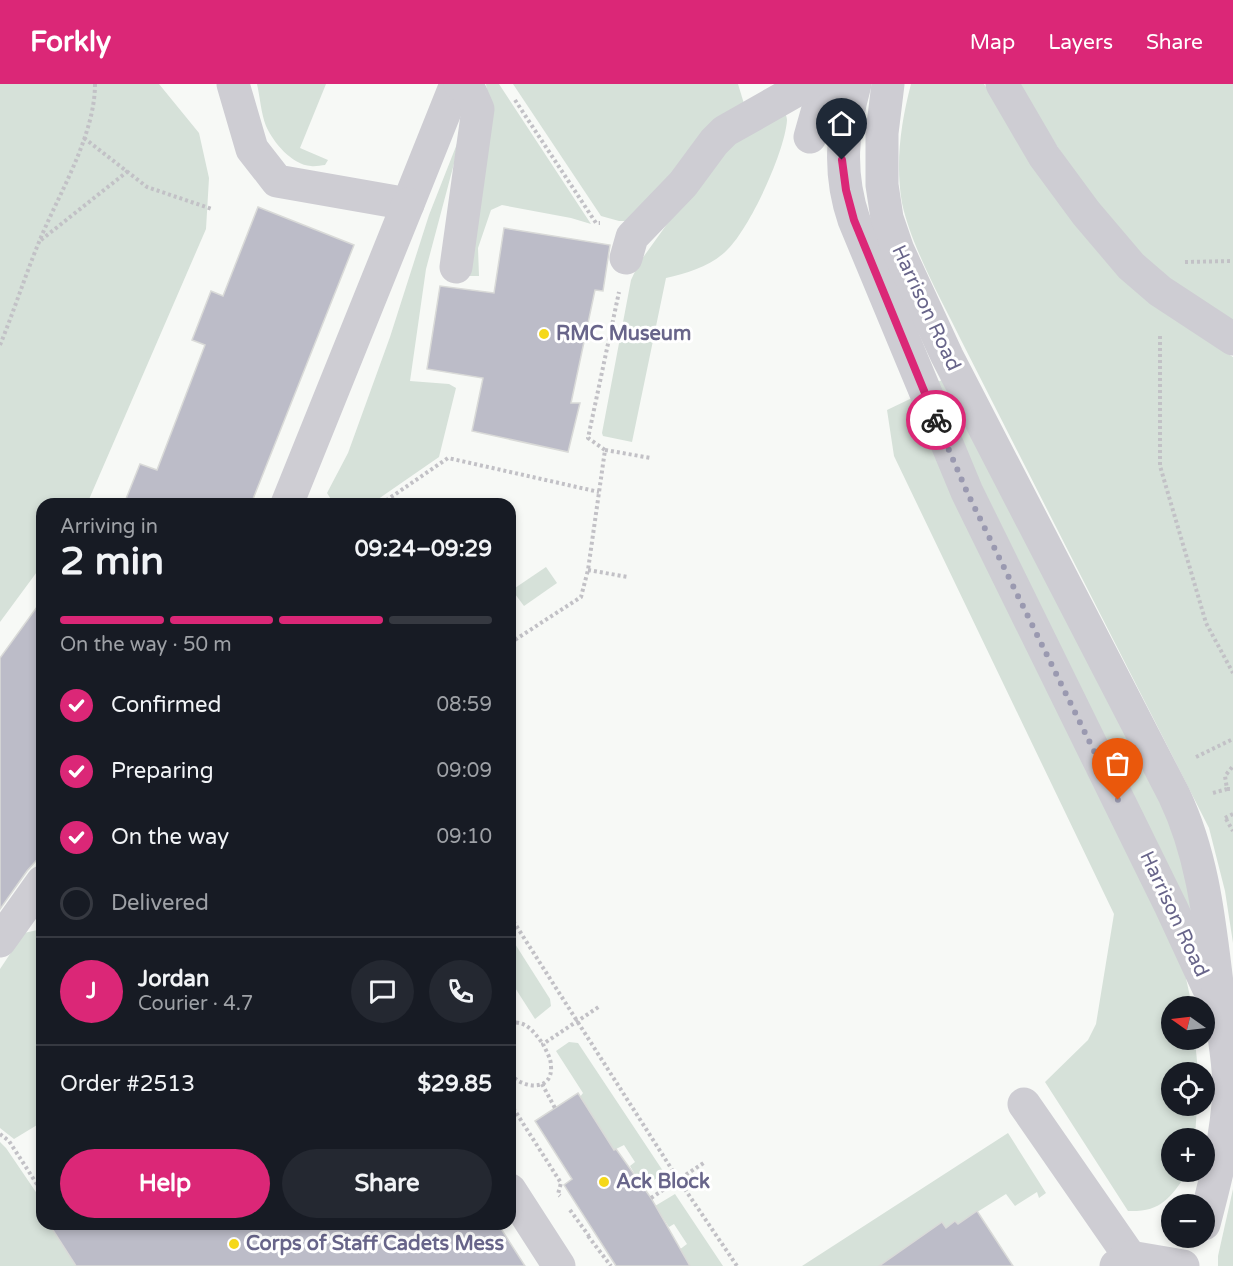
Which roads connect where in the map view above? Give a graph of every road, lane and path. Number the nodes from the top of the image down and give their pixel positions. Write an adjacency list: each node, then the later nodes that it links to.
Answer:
1 (95, 84): 11 (path)
2 (233, 84): 13 (street)
3 (458, 84): 13 (street); 18 (street)
4 (808, 84): 17 (street)
5 (825, 84): 10 (street)
6 (855, 84): 49 (street, Harrison Road)
7 (888, 84): 49 (street, Harrison Road)
8 (1002, 84): 19 (street)
9 (511, 94): 15 (path)
10 (810, 137)
11 (84, 138): 12 (path); 16 (path)
12 (128, 171): 14 (path); 16 (path)
13 (408, 204): 25 (street)
14 (212, 209)
15 (596, 223)
16 (39, 242): 21 (path)
17 (626, 258): 22 (path)
18 (456, 267)
19 (1160, 291): 20 (street); 31 (path)
20 (1233, 339)
21 (0, 345)
22 (605, 450): 23 (path); 24 (path)
23 (651, 458)
24 (599, 492): 26 (path); 27 (path)
25 (289, 498)
26 (390, 498)
27 (588, 570): 28 (path); 29 (path)
28 (628, 577)
29 (516, 639)
30 (1233, 656): 31 (path)
31 (1226, 660): 32 (path)
32 (1233, 673)
33 (1233, 739): 35 (path)
34 (1233, 765): 37 (path)
35 (1199, 767)
36 (1208, 784): 39 (path)
37 (1227, 789): 38 (path); 39 (path)
38 (1233, 789)
39 (1213, 793): 40 (path)
40 (1217, 801)
41 (1221, 810): 43 (path)
42 (1233, 814): 43 (path)
43 (1225, 818): 44 (path)
44 (1233, 831)
45 (36, 890): 47 (street)
46 (516, 925): 50 (path)
47 (0, 941)
48 (600, 1006): 50 (path)
49 (1221, 1016): 62 (street, Harrison Road)
50 (578, 1021): 52 (path); 60 (path)
51 (516, 1023): 52 (path)
52 (543, 1044): 54 (path)
53 (516, 1079): 54 (path)
54 (542, 1084): 56 (path)
55 (1024, 1104): 67 (street)
56 (555, 1108)
57 (516, 1112): 65 (path)
58 (0, 1134): 61 (path)
59 (705, 1162): 60 (path)
60 (678, 1179): 63 (path); 69 (path)
61 (36, 1183)
62 (1212, 1194)
63 (651, 1198)
64 (516, 1199): 68 (street)
65 (589, 1236)
66 (1199, 1248): 71 (street)
67 (1123, 1261): 70 (street)
68 (559, 1266)
69 (737, 1266)
70 (1183, 1266)
71 (1195, 1266)

